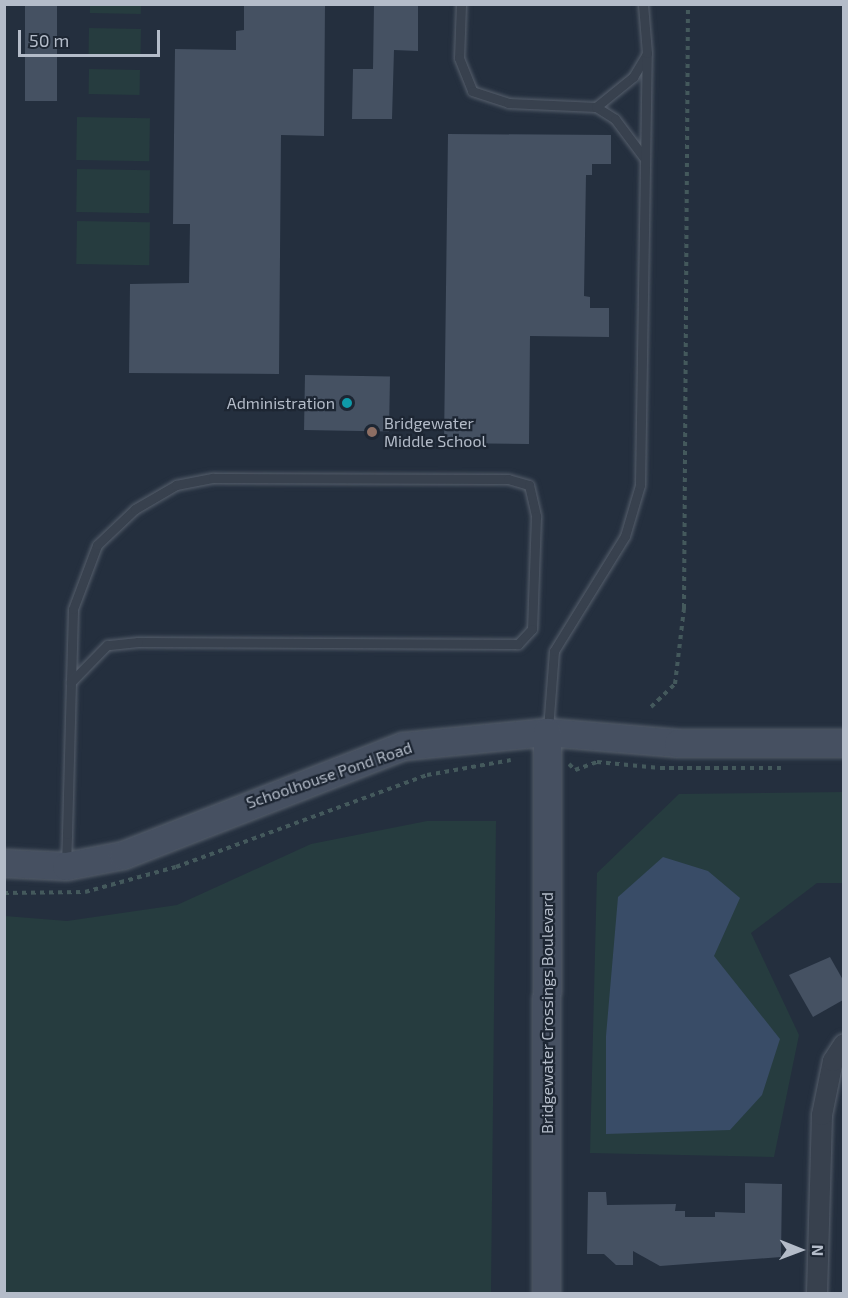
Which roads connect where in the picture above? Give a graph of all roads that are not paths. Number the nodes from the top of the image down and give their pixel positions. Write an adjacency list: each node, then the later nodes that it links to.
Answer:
1 (461, 4): 4 (lane)
2 (643, 4): 3 (lane)
3 (647, 53): 4 (lane); 5 (lane)
4 (596, 107): 5 (lane)
5 (645, 159): 8 (lane)
6 (71, 682): 6 (lane); 10 (lane)
7 (843, 743): 8 (street, Schoolhouse Pond Road)
8 (547, 745): 10 (street, Schoolhouse Pond Road); 12 (street, Bridgewater Crossings Boulevard)
9 (4, 863): 10 (street, Schoolhouse Pond Road)
10 (66, 866)
11 (843, 1044): 13 (street)
12 (546, 1293)
13 (817, 1293)

